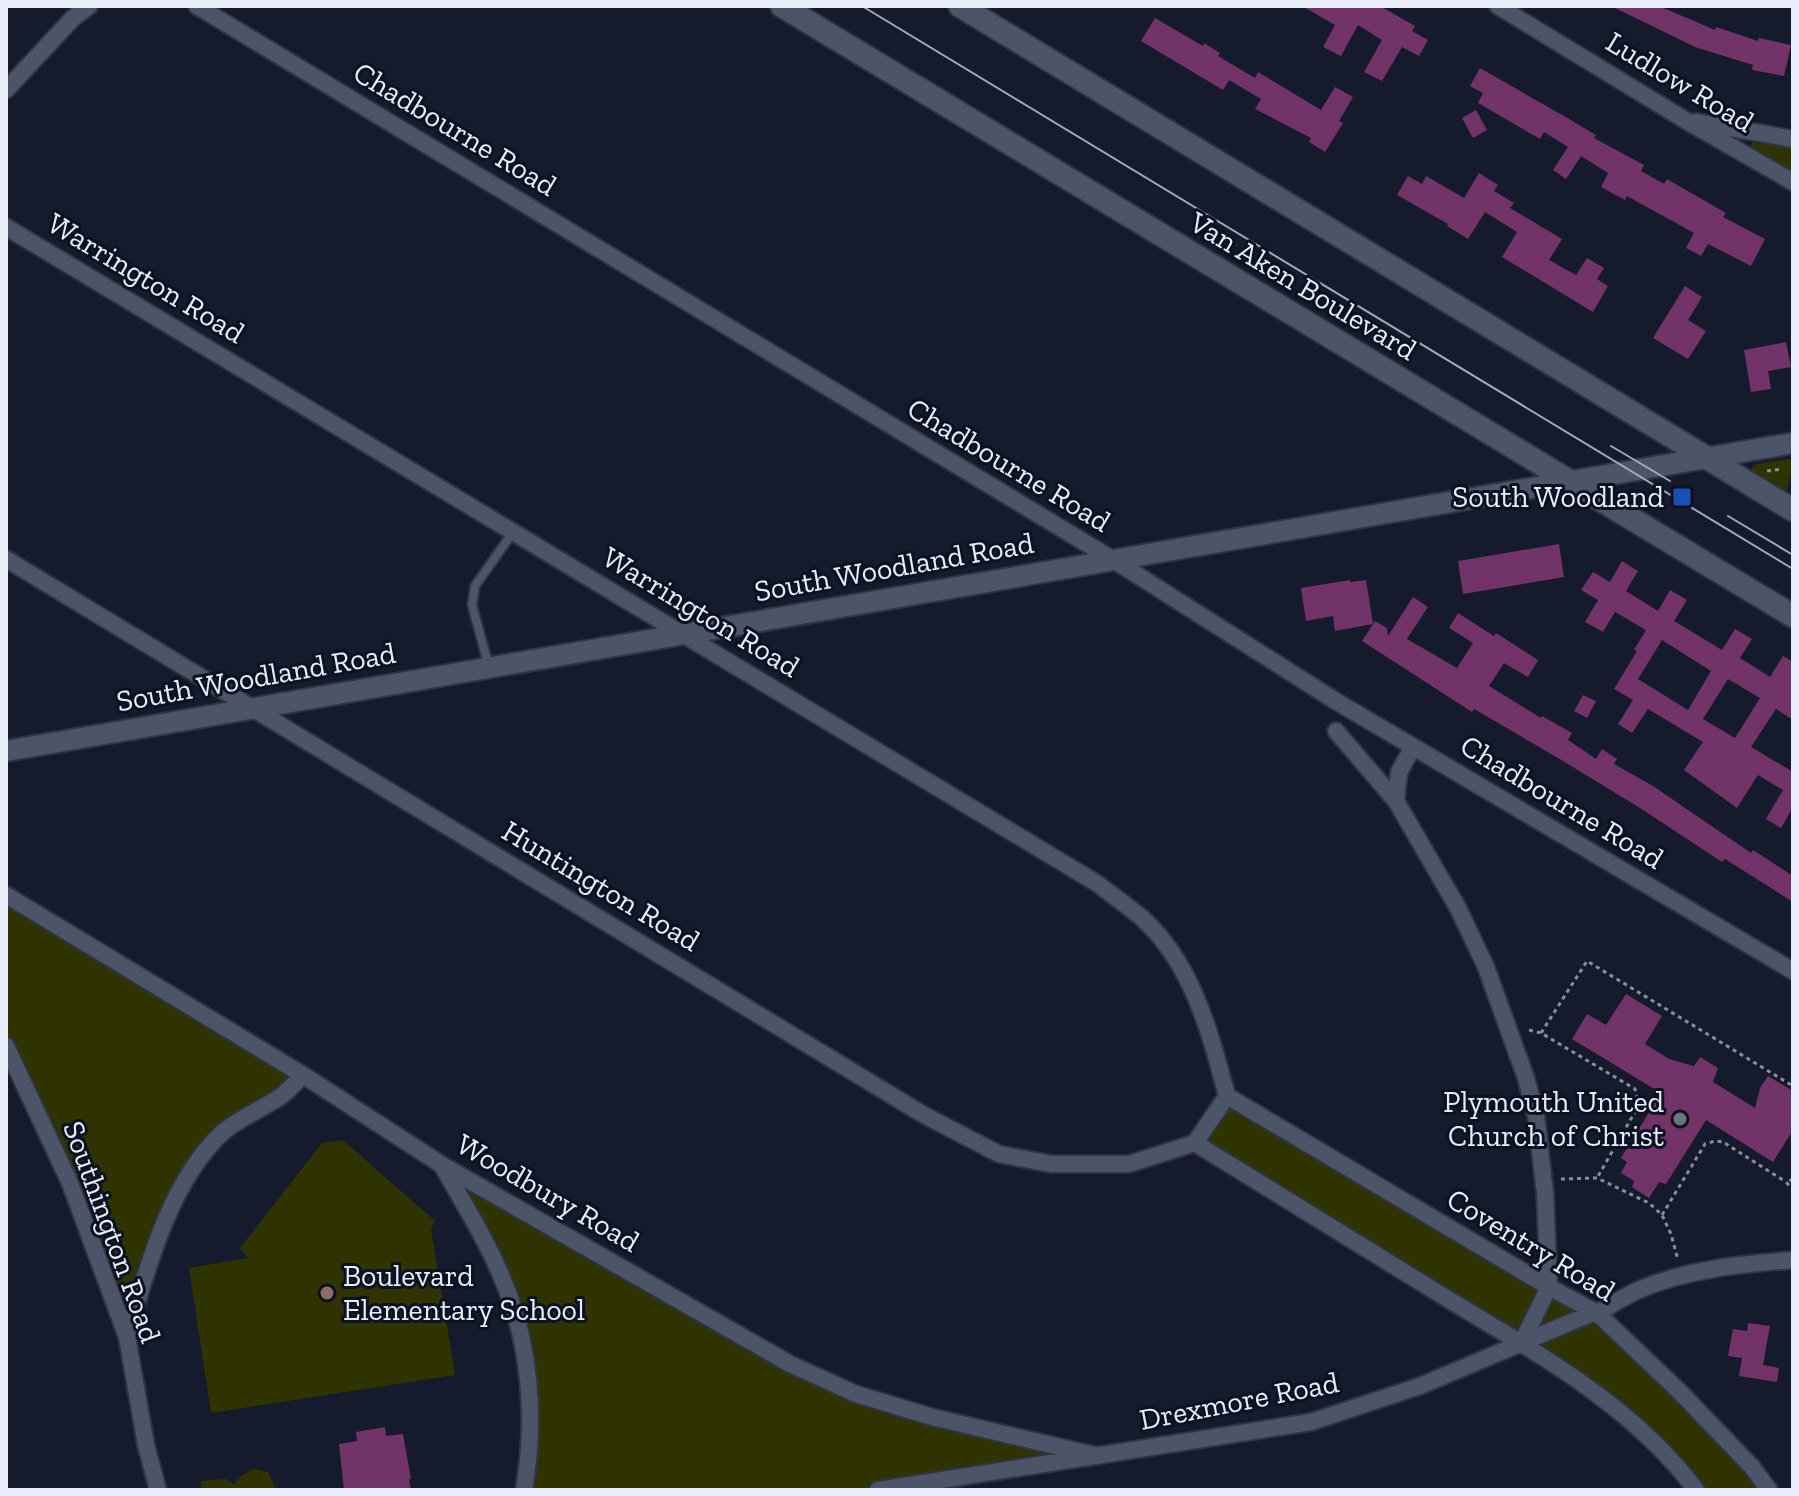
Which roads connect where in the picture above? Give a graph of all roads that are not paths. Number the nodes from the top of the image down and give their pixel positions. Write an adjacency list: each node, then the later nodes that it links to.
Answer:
1 (89, 6): 6 (street)
2 (197, 6): 17 (street, Chadbourne Road)
3 (782, 6): 13 (main road, Van Aken Boulevard)
4 (960, 6): 12 (main road, Van Aken Boulevard)
5 (1498, 6): 7 (street, Ludlow Road)
6 (6, 90)
7 (1685, 120): 8 (street); 9 (street, Ludlow Road)
8 (1793, 139)
9 (1793, 182)
10 (6, 227): 15 (street, Warrington Road)
11 (1793, 443): 12 (street, South Woodland Road)
12 (1706, 457): 13 (street, South Woodland Road); 14 (main road, Van Aken Boulevard)
13 (1572, 481): 17 (street, South Woodland Road); 18 (main road, Van Aken Boulevard)
14 (1793, 510)
15 (514, 531): 19 (street, Warrington Road); 20 (lane)
16 (6, 559): 21 (street, Huntington Road)
17 (1112, 559): 19 (street, South Woodland Road); 23 (street, Chadbourne Road)
18 (1793, 616)
19 (684, 634): 20 (street, South Woodland Road); 30 (street, Warrington Road)
20 (489, 667): 21 (street, South Woodland Road)
21 (252, 707): 24 (street, South Woodland Road); 31 (street, Huntington Road)
22 (1336, 731): 25 (street)
23 (1413, 747): 25 (street); 27 (street, Chadbourne Road)
24 (6, 751)
25 (1396, 801): 34 (street)
26 (6, 895): 29 (street, Woodbury Road)
27 (1793, 971)
28 (6, 1046): 36 (street, Southington Road)
29 (303, 1075): 32 (street, Woodbury Road); 36 (street)
30 (1227, 1096): 31 (street); 34 (street, Coventry Road)
31 (1195, 1143): 37 (street)
32 (442, 1165): 38 (street, Woodbury Road); 40 (street)
33 (1793, 1260): 35 (street, Drexmore Road)
34 (1549, 1287): 35 (street, Coventry Road); 37 (street)
35 (1596, 1313): 37 (street, Drexmore Road); 43 (street, Coventry Road)
36 (127, 1337): 39 (street, Southington Road)
37 (1521, 1344): 38 (street, Drexmore Road); 42 (street)
38 (1098, 1456): 41 (street, Drexmore Road)
39 (158, 1490)
40 (524, 1490)
41 (878, 1490)
42 (1696, 1490)
43 (1769, 1490)

